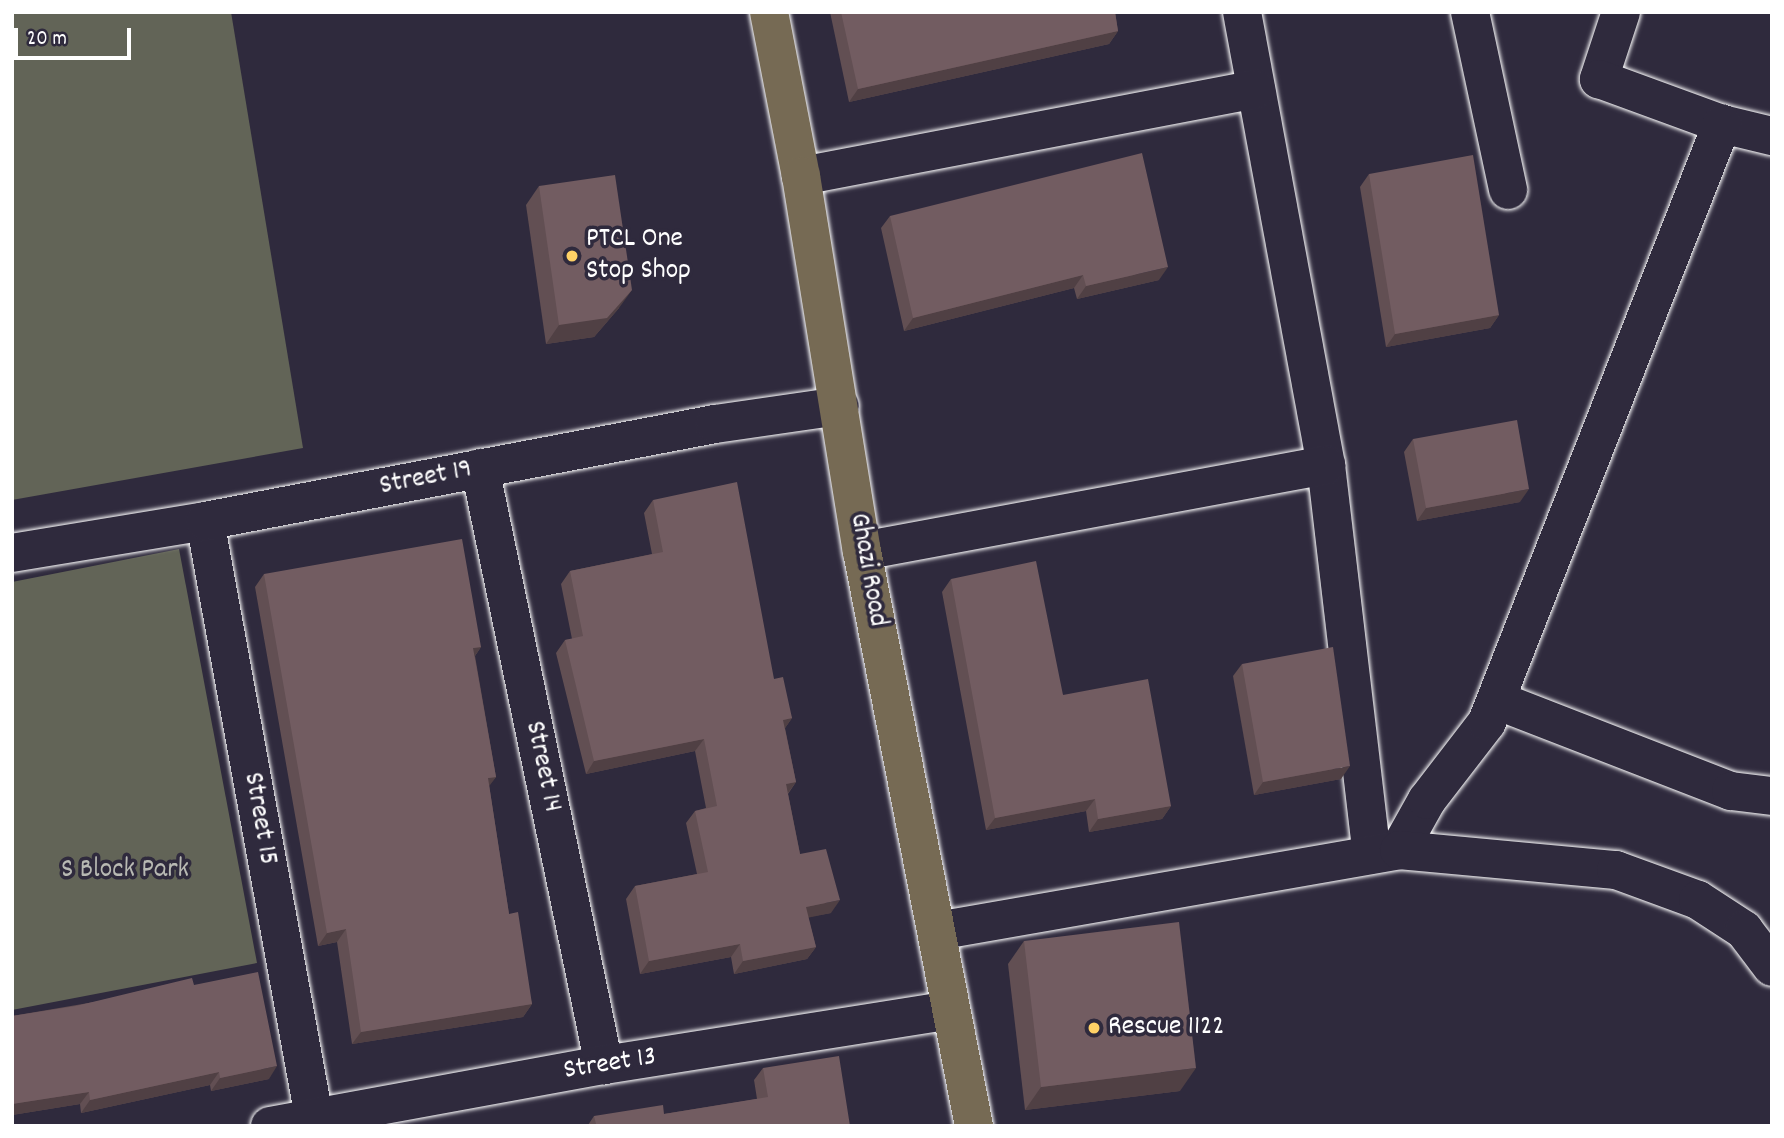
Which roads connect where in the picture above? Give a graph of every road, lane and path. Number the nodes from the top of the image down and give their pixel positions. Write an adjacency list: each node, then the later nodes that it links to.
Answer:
1 (769, 12): 8 (main road, Ghazi Road)
2 (1242, 12): 5 (street)
3 (1470, 12): 9 (street)
4 (1620, 12): 6 (street)
5 (1256, 89): 8 (street); 11 (street)
6 (1722, 124): 7 (street); 16 (street)
7 (1772, 135)
8 (801, 176): 10 (main road, Ghazi Road)
9 (1508, 190)
10 (840, 406): 12 (street, Street 19); 14 (main road, Ghazi Road)
11 (1326, 465): 14 (street); 18 (street)
12 (480, 468): 13 (street, Street 19); 22 (street, Street 14)
13 (205, 521): 15 (street, Street 19); 23 (street, Street 15)
14 (862, 551): 19 (main road, Ghazi Road)
15 (12, 553)
16 (1496, 700): 17 (street); 18 (street)
17 (1772, 796)
18 (1386, 852): 19 (street); 20 (street)
19 (937, 931): 21 (main road, Ghazi Road)
20 (1772, 967)
21 (951, 1010): 22 (street, Street 13); 25 (main road, Ghazi Road)
22 (604, 1065): 23 (street, Street 13)
23 (314, 1117): 24 (street, Street 13)
24 (270, 1126)
25 (974, 1126)

